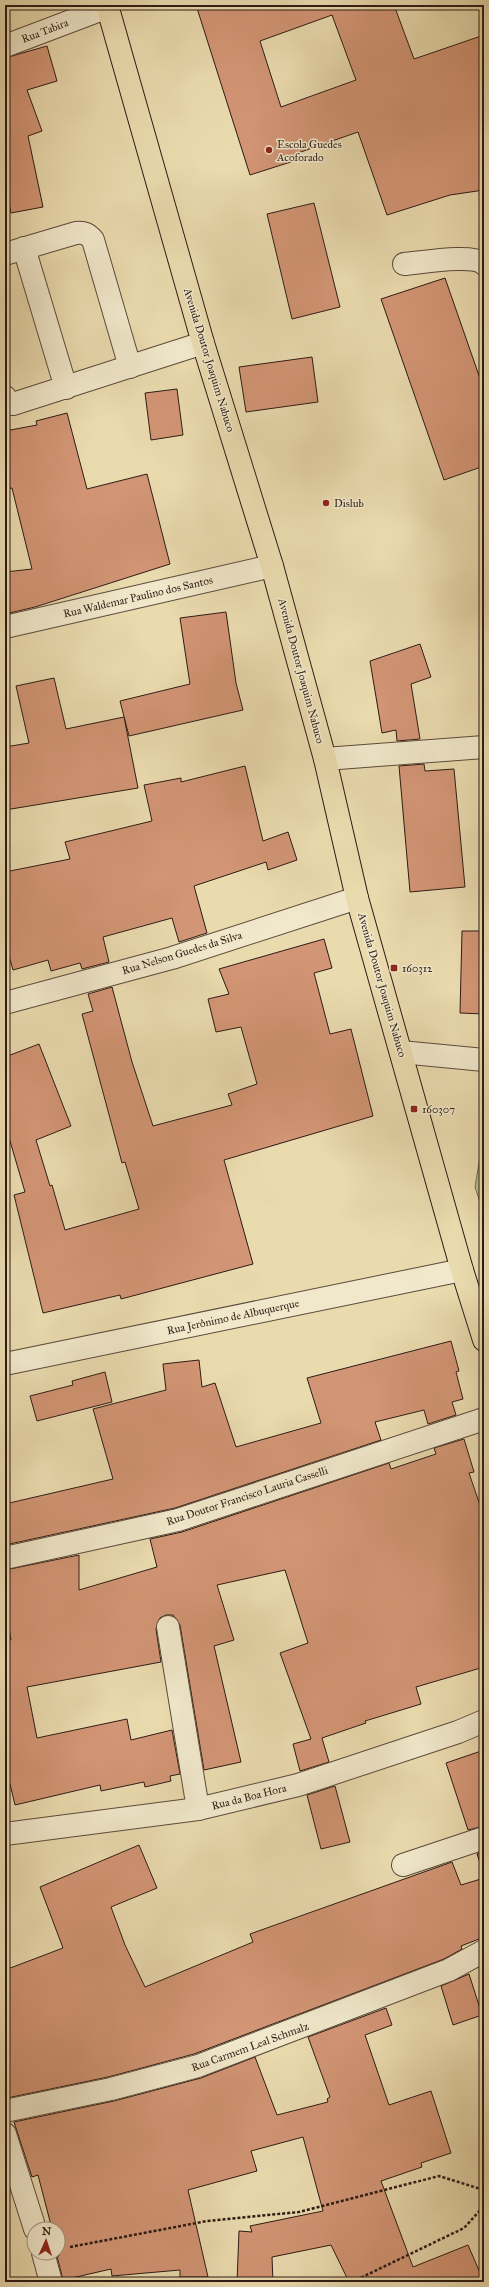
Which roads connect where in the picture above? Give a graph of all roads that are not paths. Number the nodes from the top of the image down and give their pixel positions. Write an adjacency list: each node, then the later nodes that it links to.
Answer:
1 (107, 6): 2 (street, Rua Tabira); 6 (main road, Avenida Doutor Joaquim Nabuco)
2 (5, 46)
3 (14, 251): 7 (street); 8 (street)
4 (404, 264): 5 (street)
5 (484, 264)
6 (203, 344): 7 (street); 10 (main road, Avenida Doutor Joaquim Nabuco)
7 (130, 367): 8 (street)
8 (66, 388): 9 (street)
9 (5, 397)
10 (272, 566): 11 (street, Rua Waldemar Paulino dos Santos); 13 (main road, Avenida Doutor Joaquim Nabuco)
11 (5, 627)
12 (484, 747): 13 (street)
13 (325, 759): 14 (main road, Avenida Doutor Joaquim Nabuco)
14 (357, 898): 15 (street, Rua Nelson Guedes da Silva); 16 (main road, Avenida Doutor Joaquim Nabuco)
15 (5, 1003)
16 (401, 1052): 17 (street); 18 (main road, Avenida Doutor Joaquim Nabuco)
17 (484, 1060)
18 (462, 1270): 19 (main road, Avenida Doutor Joaquim Nabuco); 20 (street, Rua Jerônimo de Albuquerque)
19 (484, 1340)
20 (5, 1364)
21 (484, 1419): 22 (street, Rua Doutor Francisco Lauria Casselli)
22 (5, 1558)
23 (168, 1627): 25 (street)
24 (484, 1721): 25 (street, Rua da Boa Hora)
25 (198, 1810): 26 (street, Rua da Boa Hora)
26 (5, 1834)
27 (484, 1838): 28 (street)
28 (403, 1865)
29 (484, 1952): 30 (street, Rua Carmem Leal Schmalz)
30 (5, 2111)
31 (5, 2134): 32 (street)
32 (32, 2221)
33 (45, 2261): 34 (street)
34 (50, 2282)

